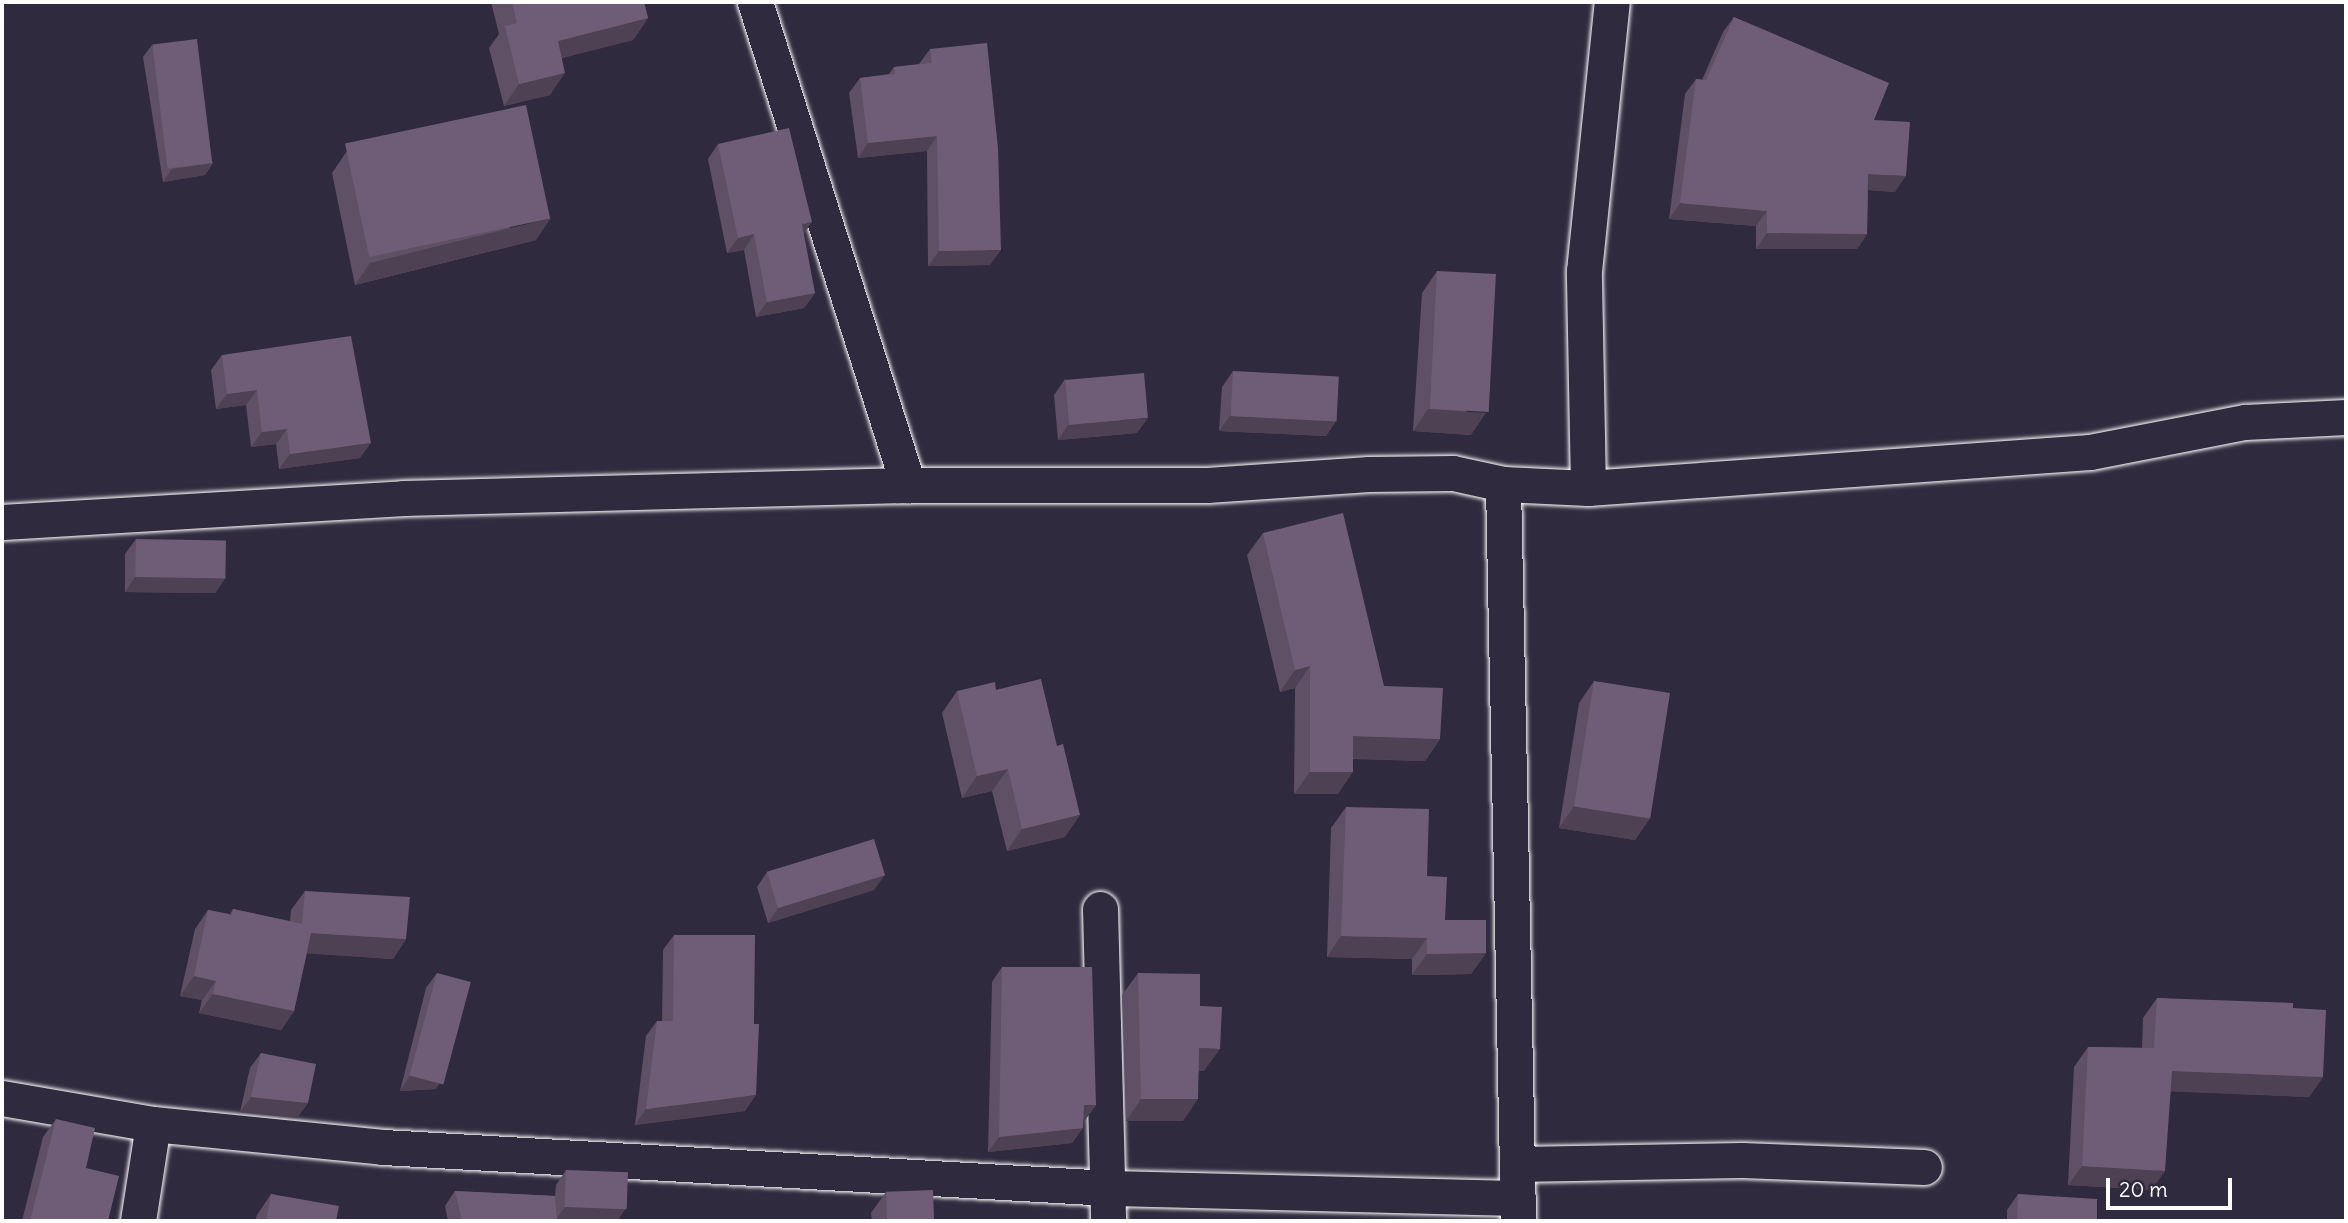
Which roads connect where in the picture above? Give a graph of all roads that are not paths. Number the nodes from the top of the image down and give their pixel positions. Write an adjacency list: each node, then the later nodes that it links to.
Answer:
1 (755, 2): 5 (street)
2 (1612, 2): 6 (street)
3 (2346, 417): 6 (street)
4 (1503, 484): 5 (street); 6 (street); 12 (street)
5 (908, 485): 7 (street)
6 (1588, 488)
7 (2, 522)
8 (1100, 909): 13 (street)
9 (2, 1098): 10 (street)
10 (153, 1124): 13 (street); 14 (street)
11 (1924, 1167): 12 (street)
12 (1518, 1194): 13 (street)
13 (1109, 1204)
14 (138, 1221)

